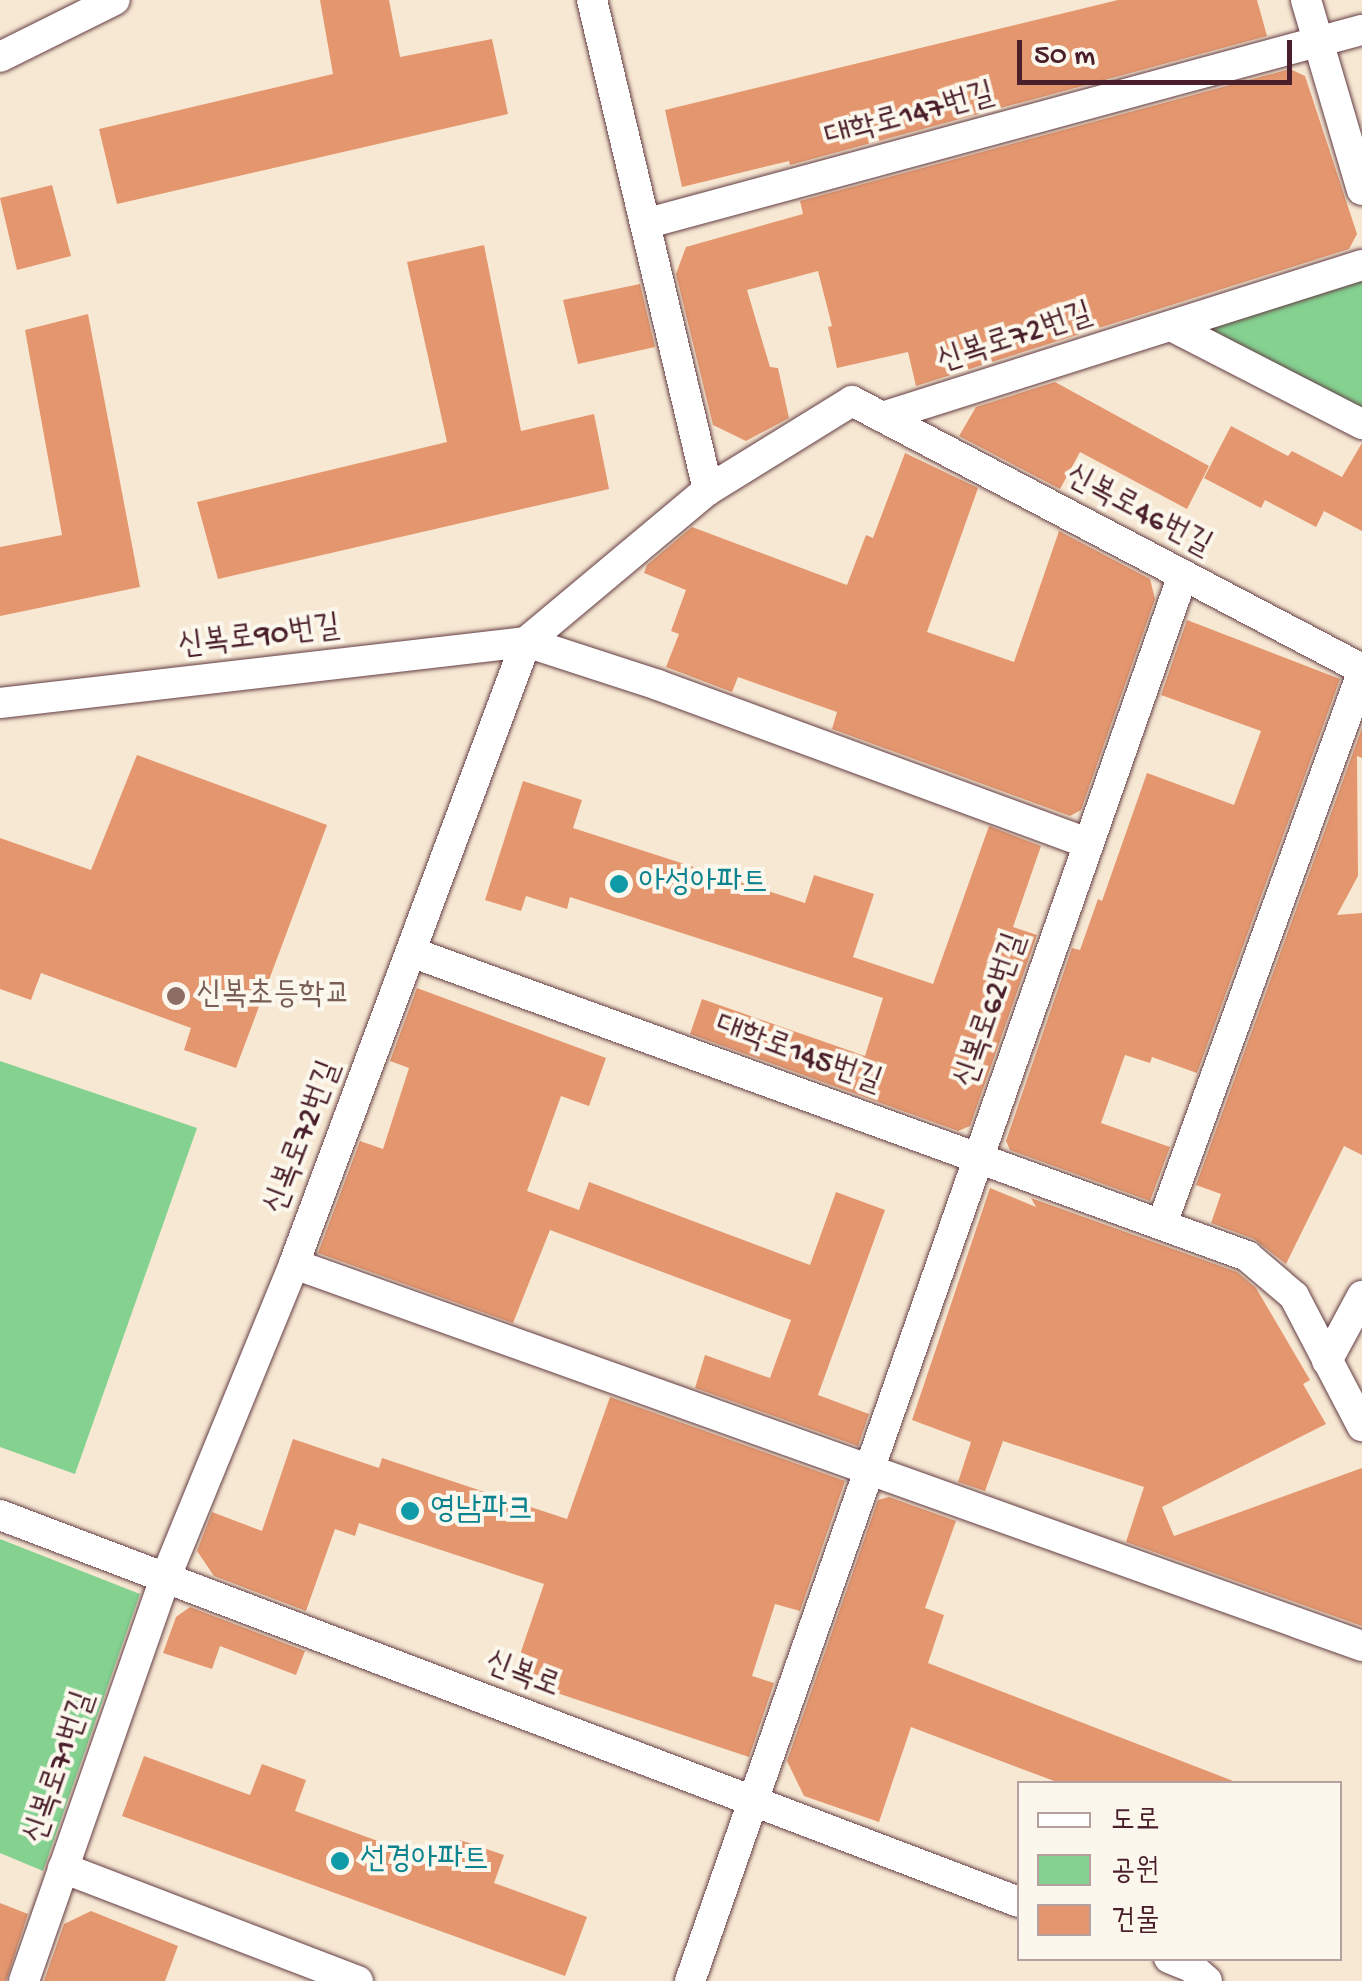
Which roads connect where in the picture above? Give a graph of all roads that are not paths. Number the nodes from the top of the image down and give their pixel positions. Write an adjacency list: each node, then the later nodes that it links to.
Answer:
1 (115, 0): 6 (street)
2 (592, 0): 8 (street)
3 (1306, 0): 5 (street)
4 (1362, 30): 5 (street, 대학로147번길)
5 (1316, 45): 7 (street); 8 (street, 대학로147번길)
6 (0, 57)
7 (1362, 190)
8 (648, 223): 13 (street)
9 (1362, 265): 10 (street, 신복로72번길)
10 (1171, 326): 11 (street, 신복로72번길); 12 (street)
11 (882, 417): 13 (street, 신복로72번길); 14 (street, 신복로46번길)
12 (1362, 424)
13 (708, 490): 15 (street, 신복로72번길)
14 (1183, 575): 16 (street, 신복로46번길); 18 (street, 신복로62번길)
15 (526, 642): 17 (street, 신복로90번길); 18 (street); 19 (street, 신복로72번길)
16 (1362, 671): 21 (street)
17 (0, 703)
18 (1088, 843): 20 (street, 신복로62번길)
19 (411, 952): 20 (street, 대학로145번길); 22 (street, 신복로72번길)
20 (978, 1158): 21 (street, 대학로145번길); 26 (street, 신복로62번길)
21 (1162, 1224): 24 (street, 대학로145번길)
22 (294, 1264): 26 (street, 신복로72번길); 28 (street, 신복로72번길)
23 (1362, 1296): 24 (street)
24 (1327, 1361): 25 (street, 대학로145번길)
25 (1362, 1426)
26 (869, 1470): 29 (street); 30 (street, 신복로62번길)
27 (0, 1515): 28 (street, 신복로)
28 (165, 1579): 30 (street, 신복로); 31 (street, 신복로71번길)
29 (1362, 1646)
30 (753, 1801): 32 (street, 신복로); 36 (street, 신복로62번길)
31 (64, 1868): 34 (street, 신복로71번길); 35 (street)
32 (1017, 1901)
33 (1176, 1961): 37 (street)
34 (24, 1981)
35 (358, 1981)
36 (690, 1981)
37 (1208, 1981)

